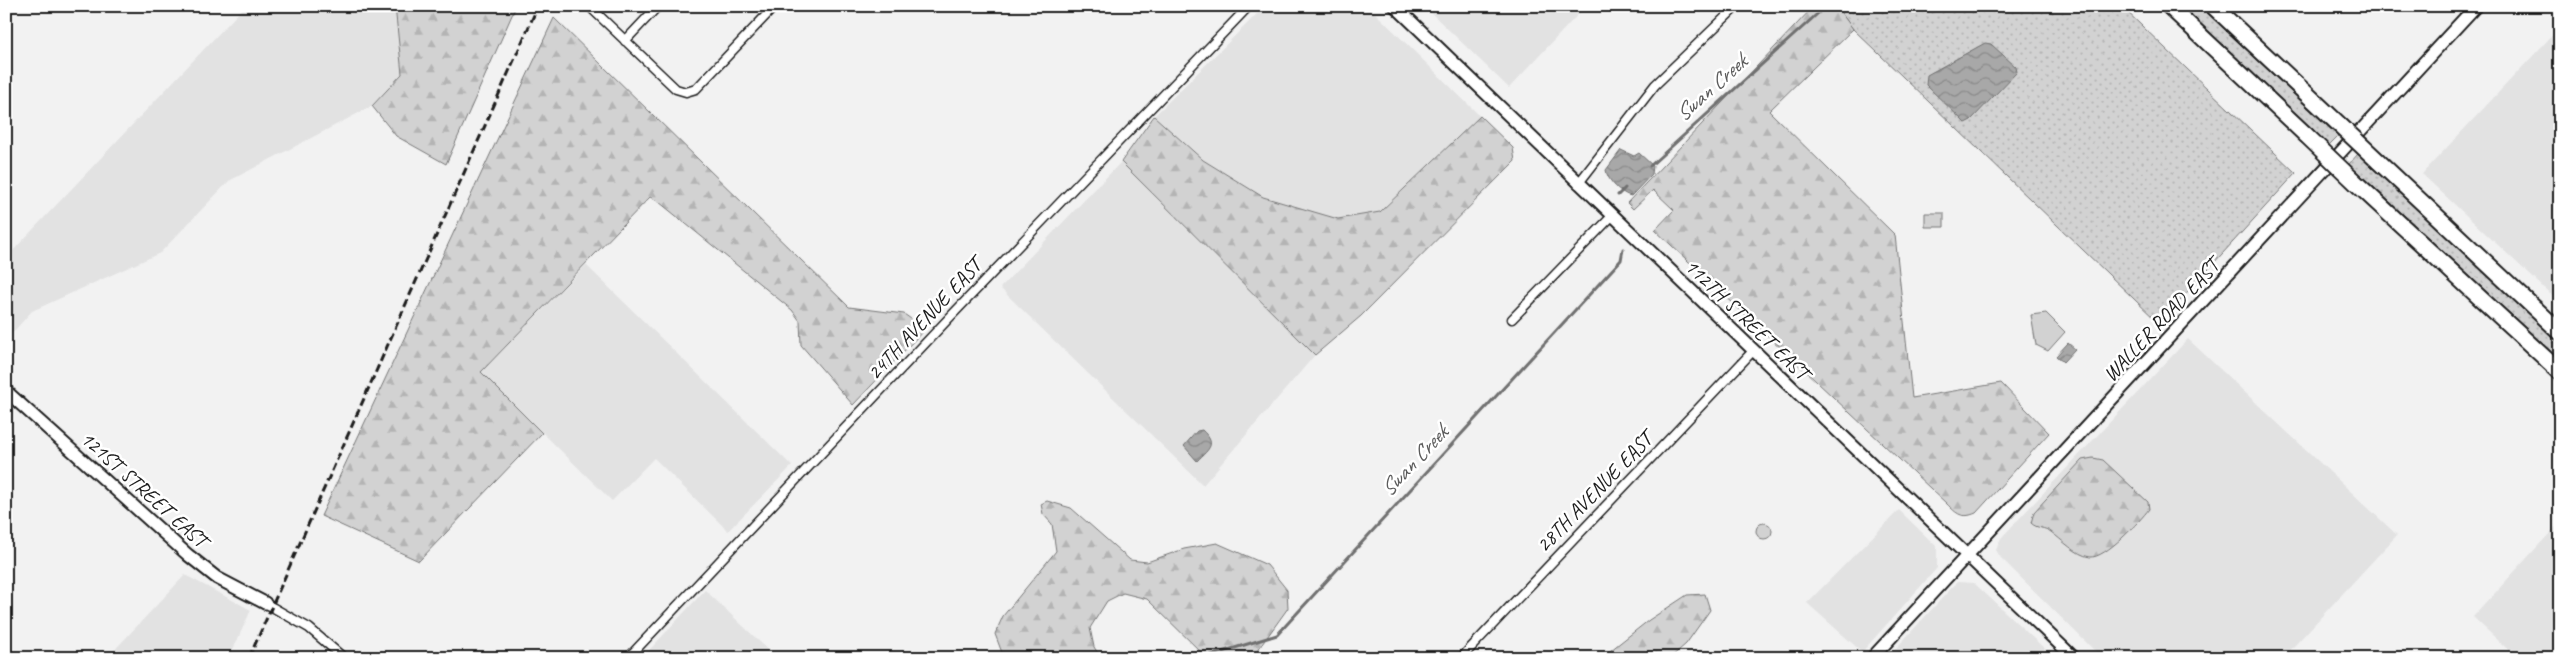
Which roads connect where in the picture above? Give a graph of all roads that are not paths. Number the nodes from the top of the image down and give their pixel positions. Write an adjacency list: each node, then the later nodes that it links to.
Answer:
1 (589, 6): 10 (street)
2 (658, 6): 10 (street)
3 (775, 6): 10 (street)
4 (1249, 6): 21 (street, 24TH AVENUE EAST)
5 (1395, 6): 11 (street, 112TH STREET EAST)
6 (1737, 6): 11 (street)
7 (2169, 6): 16 (highway, bridge)
8 (2213, 6): 14 (highway, bridge)
9 (2476, 6): 18 (street, WALLER ROAD EAST)
10 (625, 41)
11 (1578, 184): 12 (street, 112TH STREET EAST)
12 (1612, 216): 13 (street); 15 (street, 112TH STREET EAST)
13 (1512, 319)
14 (2560, 332)
15 (1753, 351): 18 (street, 112TH STREET EAST); 22 (street, 28TH AVENUE EAST)
16 (2560, 372)
17 (6, 391): 19 (street, 121ST STREET EAST)
18 (1969, 556): 23 (street, WALLER ROAD EAST); 24 (street, 112TH STREET EAST)
19 (265, 603): 20 (street)
20 (344, 658)
21 (628, 658)
22 (1461, 658)
23 (1872, 658)
24 (2074, 658)

